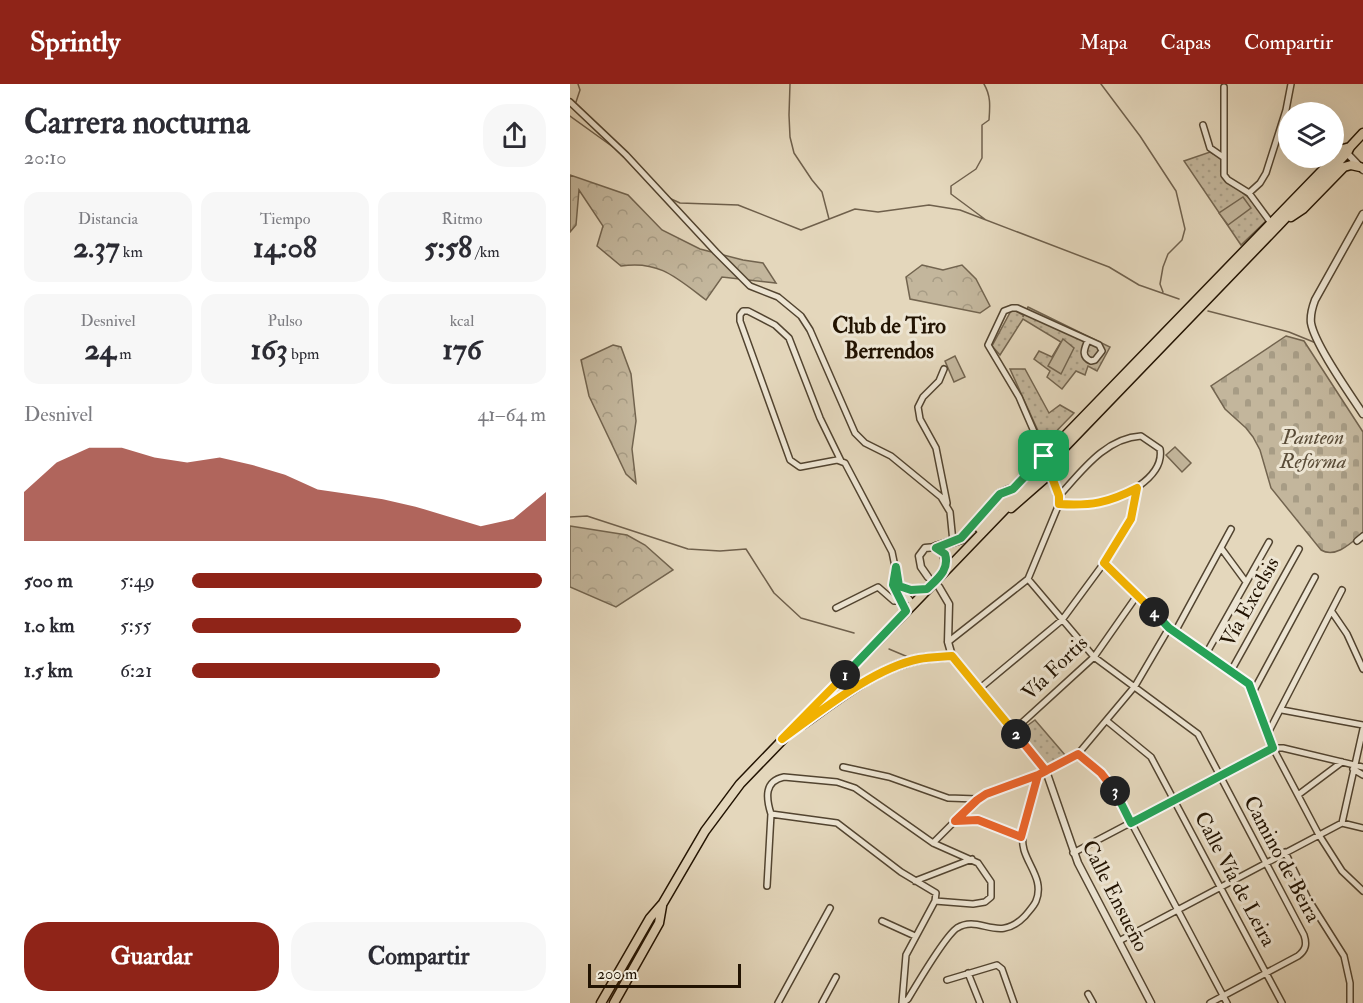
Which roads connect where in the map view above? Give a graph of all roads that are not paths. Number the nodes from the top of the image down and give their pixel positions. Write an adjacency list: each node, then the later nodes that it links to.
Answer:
1 (1291, 84): 9 (street)
2 (1224, 87): 7 (street)
3 (570, 102): 23 (street)
4 (1203, 125): 7 (street)
5 (1363, 133): 6 (main road)
6 (1347, 149): 8 (street); 11 (main road)
7 (1223, 158): 9 (street)
8 (1362, 169): 11 (main road)
9 (1249, 193): 11 (street)
10 (1363, 214): 14 (street)
11 (1275, 225): 16 (main road)
12 (1088, 340): 16 (street)
13 (944, 369): 23 (street)
14 (1361, 406): 15 (street)
15 (1363, 414)
16 (1046, 460): 18 (street); 20 (main road); 24 (main road)
17 (842, 461): 17 (street); 38 (street)
18 (1052, 473): 21 (street); 24 (main road)
19 (1137, 488): 21 (street); 22 (street); 33 (street)
20 (1013, 489): 24 (main road); 28 (main road)
21 (1059, 496): 22 (street)
22 (1059, 504): 37 (street)
23 (948, 506): 28 (street)
24 (998, 511): 34 (main road)
25 (1231, 529): 31 (street)
26 (1363, 536): 27 (street)
27 (1357, 541)
28 (953, 542): 30 (main road)
29 (1269, 542): 39 (street)
30 (936, 548): 34 (main road); 35 (street)
31 (1221, 548): 39 (street); 50 (street)
32 (1299, 549): 56 (street, Vía Excelsis)
33 (1104, 563): 43 (street); 48 (street)
34 (945, 570): 41 (main road)
35 (928, 577)
36 (1315, 577): 59 (street)
37 (1028, 579): 48 (street, Camino de Beira); 51 (street)
38 (896, 582): 41 (main road); 44 (street); 45 (street)
39 (1246, 582): 52 (street)
40 (939, 587): 51 (street)
41 (927, 589): 45 (main road)
42 (1342, 590): 47 (street)
43 (1136, 597): 49 (street); 54 (street, Vía Fortis)
44 (900, 601): 45 (street); 46 (street)
45 (909, 607): 65 (main road)
46 (836, 608)
47 (1332, 612): 55 (street); 60 (street)
48 (1062, 620): 54 (street, Camino de Beira); 58 (street)
49 (1169, 628): 50 (street); 57 (street)
50 (1175, 632): 52 (street)
51 (948, 642): 53 (street)
52 (1206, 654): 56 (street)
53 (952, 656): 58 (street, Calle Ensueño); 65 (main road)
54 (1094, 657): 57 (street, Camino de Beira); 63 (street, Vía Fortis)
55 (1363, 669)
56 (1231, 671): 59 (street)
57 (1135, 686): 61 (street); 75 (street, Camino de Beira)
58 (979, 689): 63 (street, Calle Ensueño)
59 (1253, 692): 64 (street)
60 (1282, 710): 62 (street); 64 (street)
61 (1107, 721): 67 (street); 78 (street, Calle Vía de Leira)
62 (1363, 727): 70 (street)
63 (1013, 731): 72 (street, Calle Ensueño)
64 (1268, 735): 66 (street)
65 (782, 739): 96 (main road)
66 (1273, 748): 68 (street); 75 (street); 76 (street)
67 (1078, 754): 72 (street); 81 (street)
68 (1342, 762): 70 (street); 76 (street)
69 (843, 767): 77 (street)
70 (1353, 767): 71 (street); 74 (street); 82 (street)
71 (1363, 767)
72 (1046, 771): 73 (street); 88 (street, Calle Ensueño)
73 (1038, 775): 77 (street); 85 (street)
74 (1363, 775)
75 (1220, 776): 78 (street); 90 (street, Camino de Beira)
76 (1298, 795): 84 (street)
77 (977, 800): 80 (street)
78 (1174, 800): 81 (street); 93 (street, Calle Vía de Leira)
79 (771, 814): 86 (street); 91 (street); 92 (street)
80 (955, 821): 85 (street); 86 (street)
81 (1131, 823): 88 (street); 98 (street)
82 (1341, 823): 83 (street); 84 (street)
83 (1363, 828)
84 (1319, 834): 87 (street); 94 (street)
85 (1021, 837): 108 (street)
86 (933, 843): 89 (street)
87 (1286, 852): 90 (street); 121 (street)
88 (1073, 853): 101 (street, Calle Ensueño)
89 (972, 859): 91 (street); 95 (street)
90 (1265, 863): 93 (street); 103 (street, Camino de Beira)
91 (915, 881): 95 (street)
92 (767, 886)
93 (1222, 887): 98 (street); 103 (street, Calle Vía de Leira)
94 (1363, 891)
95 (934, 901): 100 (street)
96 (663, 903): 109 (main road); 110 (main road)
97 (830, 908): 111 (street)
98 (1177, 910): 101 (street); 107 (street)
99 (882, 921): 100 (street)
100 (915, 936): 108 (street)
101 (1119, 941): 117 (street, Calle Ensueño)
102 (968, 973): 105 (street); 114 (street); 115 (street)
103 (1267, 974): 107 (street, Camino de Beira); 120 (street, Calle Vía de Leira)
104 (836, 977): 112 (street)
105 (947, 980)
106 (1088, 994): 116 (street)
107 (1223, 996): 118 (street, Camino de Beira); 119 (street)
108 (904, 1002): 113 (street)
109 (601, 1003)
110 (614, 1003)
111 (778, 1003)
112 (822, 1003)
113 (915, 1003)
114 (980, 1003)
115 (1014, 1003)
116 (1093, 1003)
117 (1151, 1003)
118 (1210, 1003)
119 (1227, 1003)
120 (1282, 1003)
121 (1350, 1003)

